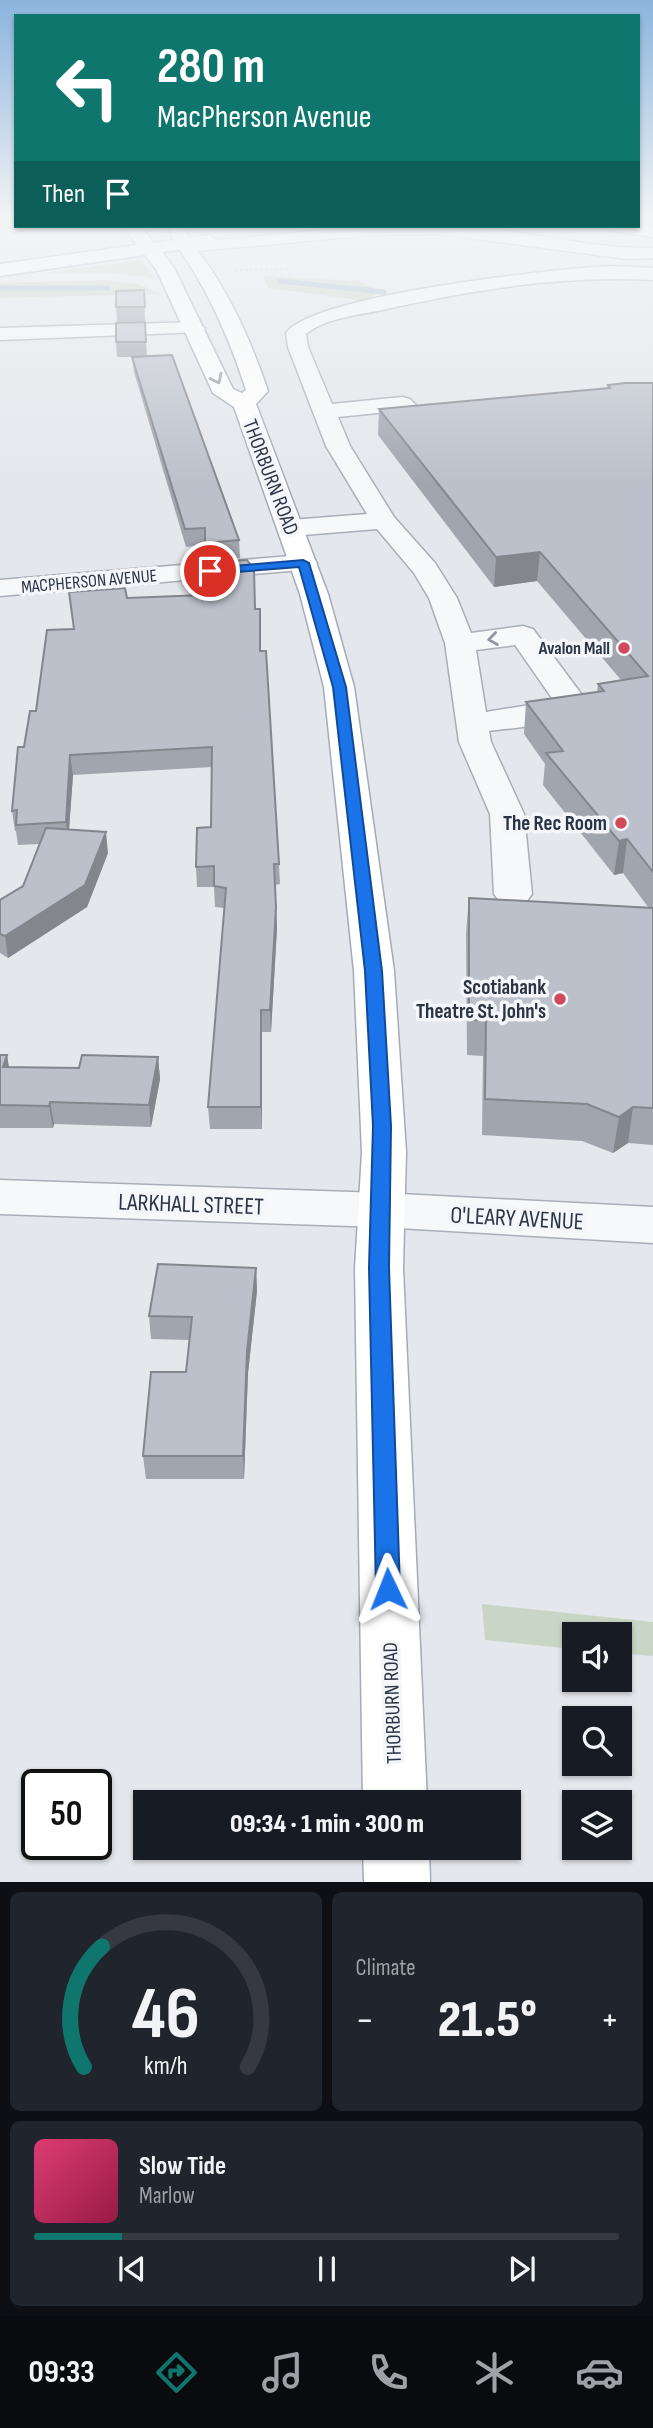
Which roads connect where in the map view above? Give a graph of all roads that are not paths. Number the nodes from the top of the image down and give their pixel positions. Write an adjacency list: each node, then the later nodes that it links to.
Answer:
1 (186, 308): 4 (main road, THORBURN ROAD)
2 (223, 308): 6 (main road, THORBURN ROAD)
3 (366, 308): 7 (street)
4 (195, 328): 5 (street); 6 (main road, THORBURN ROAD, one-way to 6)
5 (0, 334)
6 (244, 403): 10 (main road, THORBURN ROAD)
7 (325, 411): 8 (street); 9 (street)
8 (479, 413)
9 (384, 522): 10 (street, MACPHERSON AVENUE); 12 (street)
10 (297, 546): 11 (street, MACPHERSON AVENUE); 16 (main road, THORBURN ROAD)
11 (0, 588)
12 (460, 643): 13 (street); 13 (street, one-way to 12)
13 (473, 724): 14 (street)
14 (513, 894)
15 (0, 1197): 16 (street, LARKHALL STREET)
16 (381, 1210): 17 (street, O'LEARY AVENUE); 18 (main road, THORBURN ROAD)
17 (653, 1225)
18 (395, 1790)
19 (396, 1860): 20 (main road)
20 (397, 1882)

